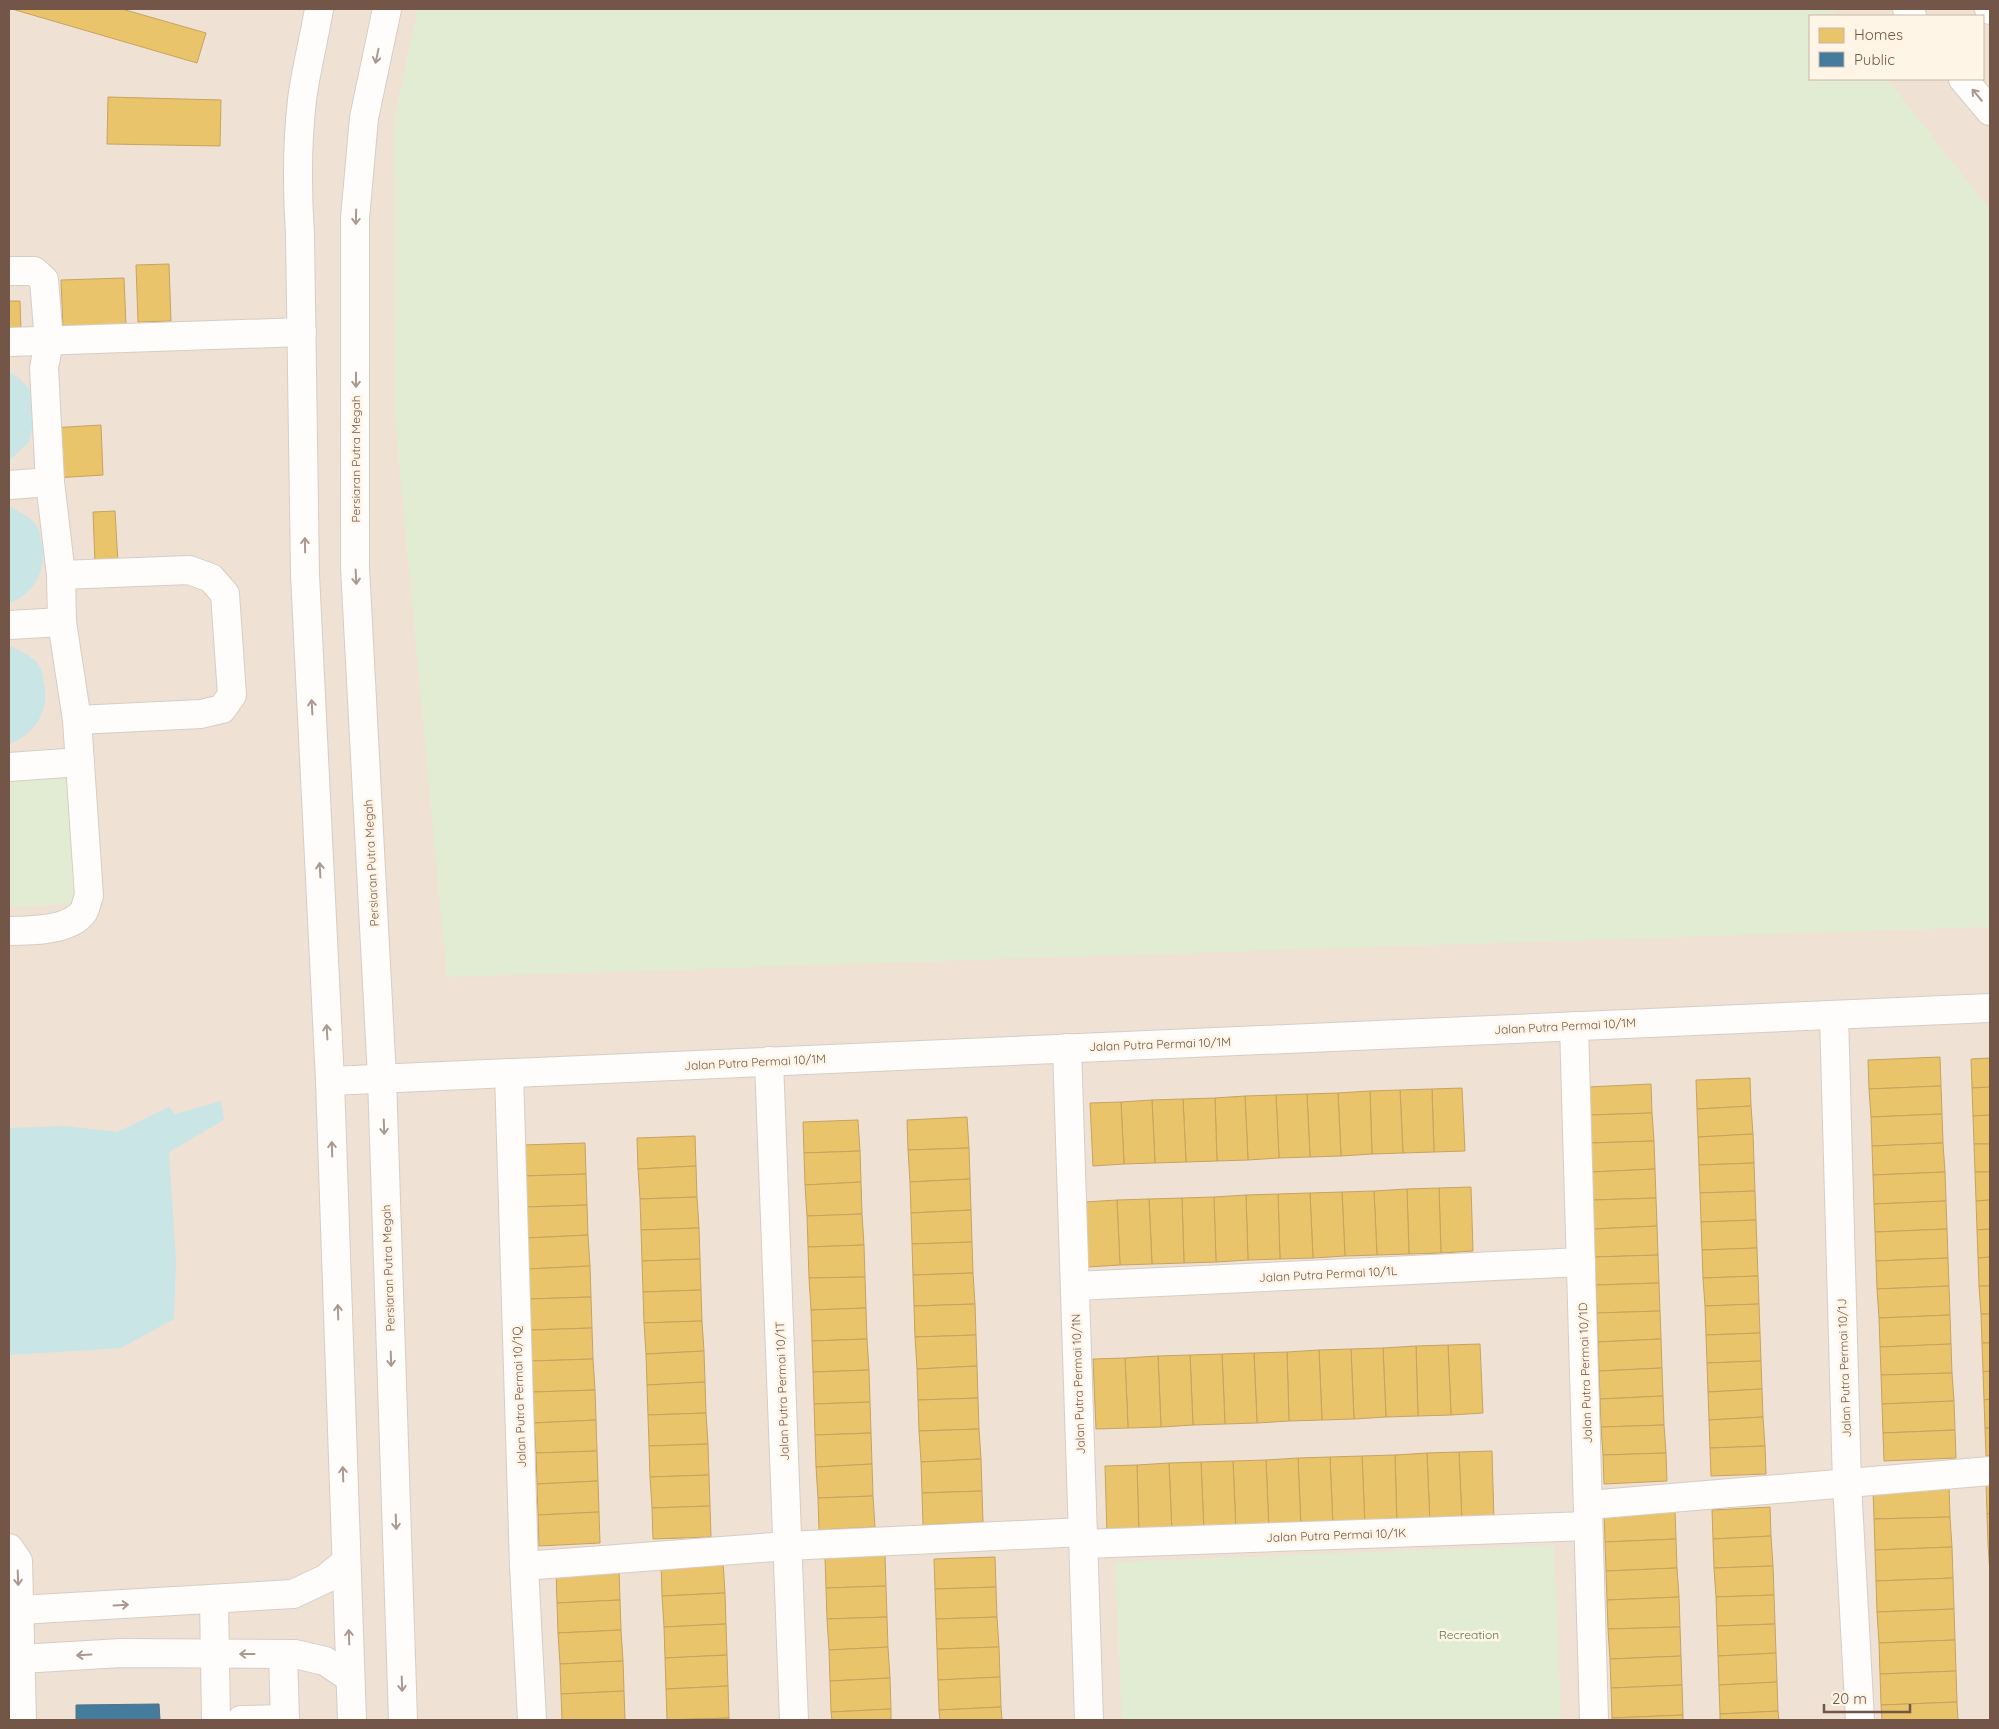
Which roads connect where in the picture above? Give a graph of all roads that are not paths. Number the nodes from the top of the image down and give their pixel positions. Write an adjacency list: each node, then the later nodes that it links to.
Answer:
1 (319, 9): 6 (street)
2 (387, 9): 24 (street, Persiaran Putra Megah, one-way to 24)
3 (1964, 80): 4 (street, one-way to 3)
4 (1990, 111)
5 (9, 271): 7 (street)
6 (302, 332): 7 (street); 25 (street, one-way to 6)
7 (49, 341): 8 (street); 9 (street)
8 (9, 342)
9 (50, 482): 10 (street); 11 (street)
10 (9, 485)
11 (61, 575): 12 (street); 14 (street)
12 (62, 622): 13 (street); 14 (street)
13 (9, 625)
14 (77, 720): 15 (street)
15 (80, 762): 16 (street); 17 (street)
16 (9, 767)
17 (9, 931)
18 (1990, 1008): 19 (street, Jalan Putra Permai 10/1M)
19 (1834, 1015): 20 (street, Jalan Putra Permai 10/1M); 29 (street, Jalan Putra Permai 10/1J)
20 (1574, 1026): 21 (street, Jalan Putra Permai 10/1M); 26 (street, Jalan Putra Permai 10/1D)
21 (1067, 1048): 22 (street, Jalan Putra Permai 10/1M); 27 (street, Jalan Putra Permai 10/1N)
22 (769, 1061): 23 (street, Jalan Putra Permai 10/1M); 32 (street, Jalan Putra Permai 10/1T)
23 (509, 1073): 24 (street, Jalan Putra Permai 10/1M); 35 (street, Jalan Putra Permai 10/1Q)
24 (382, 1078): 25 (street, Jalan Putra Permai 10/1M); 47 (street, Persiaran Putra Megah, one-way to 47)
25 (330, 1080): 34 (street, one-way to 25)
26 (1581, 1262): 27 (street, Jalan Putra Permai 10/1L); 30 (street, Jalan Putra Permai 10/1D)
27 (1075, 1286): 31 (street, Jalan Putra Permai 10/1N)
28 (1990, 1471): 29 (street, Jalan Putra Permai 10/1K)
29 (1847, 1484): 30 (street, Jalan Putra Permai 10/1K); 52 (street, Jalan Putra Permai 10/1J)
30 (1589, 1516): 31 (street, Jalan Putra Permai 10/1K); 51 (street, Jalan Putra Permai 10/1D)
31 (1083, 1538): 32 (street, Jalan Putra Permai 10/1K); 50 (street, Jalan Putra Permai 10/1N)
32 (788, 1546): 35 (street, Jalan Putra Permai 10/1K); 49 (street, Jalan Putra Permai 10/1T)
33 (9, 1548): 37 (street, one-way to 37)
34 (346, 1562): 36 (street); 41 (street, one-way to 34)
35 (524, 1566): 48 (street, Jalan Putra Permai 10/1Q)
36 (214, 1600): 37 (street, one-way to 36); 38 (street)
37 (20, 1610): 40 (street)
38 (215, 1654): 39 (street, one-way to 38); 40 (street, one-way to 40); 43 (street)
39 (289, 1654): 41 (street); 45 (street)
40 (21, 1659): 42 (street)
41 (350, 1678): 46 (street)
42 (22, 1720)
43 (216, 1720)
44 (240, 1720): 45 (street)
45 (285, 1720)
46 (352, 1720)
47 (403, 1720)
48 (532, 1720)
49 (794, 1720)
50 (1089, 1720)
51 (1594, 1720)
52 (1860, 1720)

